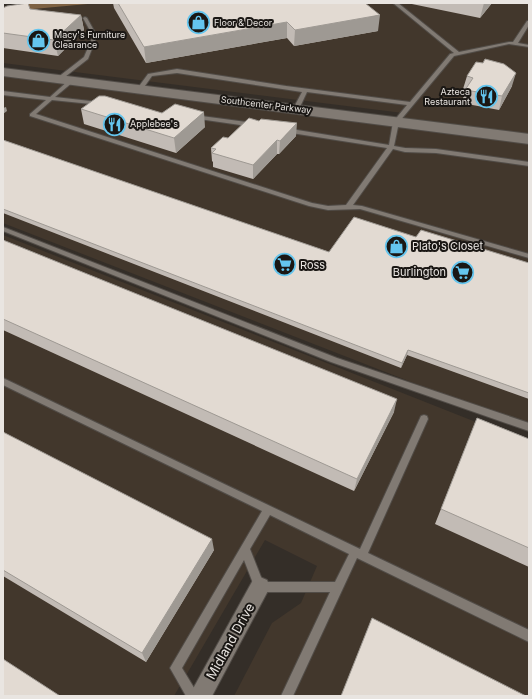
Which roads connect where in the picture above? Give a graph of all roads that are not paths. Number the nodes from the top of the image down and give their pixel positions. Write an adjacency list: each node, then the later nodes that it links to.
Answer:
1 (395, 3): 6 (lane)
2 (85, 18): 8 (lane)
3 (529, 22): 4 (lane)
4 (515, 43): 5 (lane); 6 (lane)
5 (529, 46)
6 (457, 53): 13 (lane)
7 (3, 72): 8 (main road, Southcenter Parkway)
8 (65, 80): 9 (main road, Southcenter Parkway); 12 (lane)
9 (140, 89): 10 (lane); 15 (main road, Southcenter Parkway)
10 (306, 90): 13 (lane); 15 (lane)
11 (3, 93): 12 (lane)
12 (52, 98): 14 (lane); 23 (lane)
13 (412, 104): 17 (lane)
14 (107, 106)
15 (296, 109): 17 (main road, Southcenter Parkway)
16 (186, 116): 18 (lane)
17 (396, 122): 20 (main road, Southcenter Parkway); 21 (lane)
18 (257, 125)
19 (281, 129): 21 (lane)
20 (529, 139)
21 (391, 147): 22 (lane); 23 (lane)
22 (529, 164)
23 (348, 207): 25 (lane)
24 (3, 229): 28 (lane)
25 (529, 256)
26 (3, 381): 29 (lane)
27 (424, 419): 31 (lane)
28 (529, 427)
29 (268, 509): 30 (lane); 31 (lane)
30 (245, 548): 32 (lane); 35 (lane)
31 (358, 553): 33 (lane); 34 (lane)
32 (260, 587): 33 (lane); 36 (street, Midland Drive)
33 (338, 587): 37 (lane)
34 (529, 636)
35 (193, 696)
36 (200, 696)
37 (287, 696)

